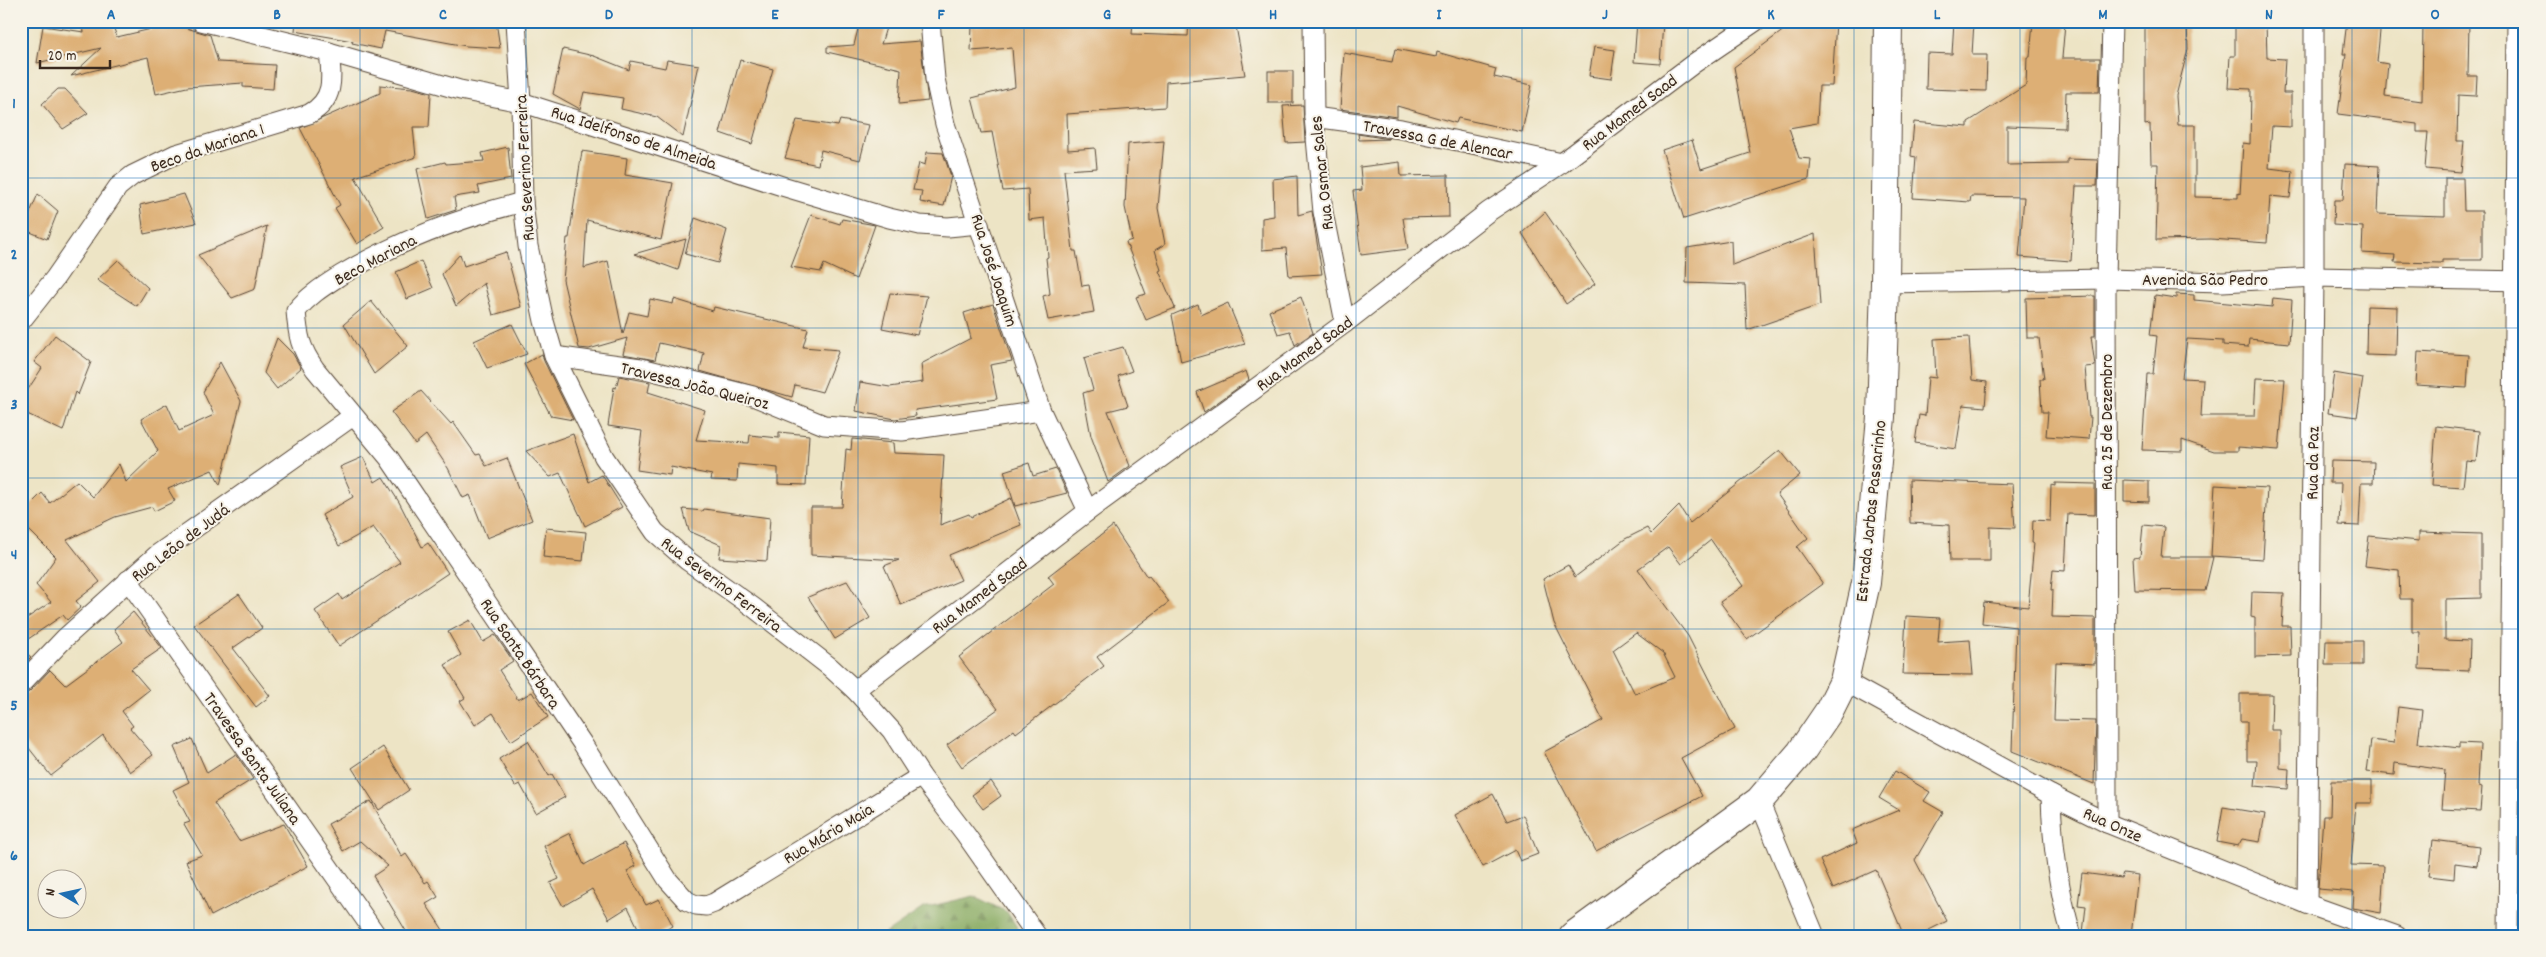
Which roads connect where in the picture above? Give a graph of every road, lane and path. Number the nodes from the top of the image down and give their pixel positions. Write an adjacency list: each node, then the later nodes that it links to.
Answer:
1 (201, 21): 10 (street, Rua Idelfonso de Almeida)
2 (516, 21): 11 (street, Rua Severino Ferreira)
3 (930, 21): 15 (street, Rua José Joaquim)
4 (1312, 21): 12 (street, Rua Osmar Sales)
5 (1756, 21): 13 (street, Rua Mamed Saad)
6 (1888, 21): 19 (street, Estrada Jarbas Passarinho)
7 (2112, 21): 17 (street, Rua 25 de Dezembro)
8 (2314, 21): 16 (street, Rua da Paz)
9 (2517, 21): 18 (street)
10 (329, 52): 11 (street, Rua Idelfonso de Almeida); 20 (street, Beco da Mariana 1)
11 (521, 102): 14 (street, Rua Severino Ferreira); 15 (street, Rua Idelfonso de Almeida)
12 (1314, 117): 13 (street, Travessa G de Alencar); 21 (street, Rua Osmar Sales)
13 (1562, 163): 21 (street, Rua Mamed Saad)
14 (523, 202): 22 (street, Rua Severino Ferreira); 23 (street, Beco Mariana)
15 (979, 224): 24 (street, Rua José Joaquim)
16 (2314, 277): 17 (street, Avenida São Pedro); 18 (street, Avenida São Pedro); 36 (street, Rua da Paz)
17 (2106, 279): 19 (street, Avenida São Pedro); 34 (street, Rua 25 de Dezembro)
18 (2520, 281): 43 (street)
19 (1885, 283): 28 (street, Estrada Jarbas Passarinho)
20 (21, 321)
21 (1345, 323): 26 (street, Rua Mamed Saad)
22 (554, 356): 24 (street, Travessa João Queiroz); 30 (street, Rua Severino Ferreira)
23 (315, 369): 25 (street, Rua Santa Bárbara)
24 (1041, 411): 26 (street, Rua José Joaquim)
25 (353, 416): 27 (street, Rua Leão de Judá); 35 (street, Rua Santa Bárbara)
26 (1088, 511): 30 (street, Rua Mamed Saad)
27 (128, 580): 29 (street, Rua Leão de Judá); 37 (street, Travessa Santa Juliana)
28 (1844, 681): 32 (street, Rua Onze); 33 (street, Estrada Jarbas Passarinho)
29 (21, 684)
30 (855, 690): 31 (street, Rua Severino Ferreira)
31 (921, 776): 35 (street, Rua Mário Maia); 38 (street, Rua Severino Ferreira)
32 (2051, 796): 34 (street, Rua Onze); 41 (street)
33 (1759, 801): 39 (street, Estrada Jarbas Passarinho); 40 (street)
34 (2107, 823): 36 (street, Rua Onze)
35 (734, 890)
36 (2307, 904): 42 (street, Rua Onze)
37 (377, 936)
38 (1037, 936)
39 (1573, 936)
40 (1815, 936)
41 (2072, 936)
42 (2397, 936)
43 (2508, 936)

